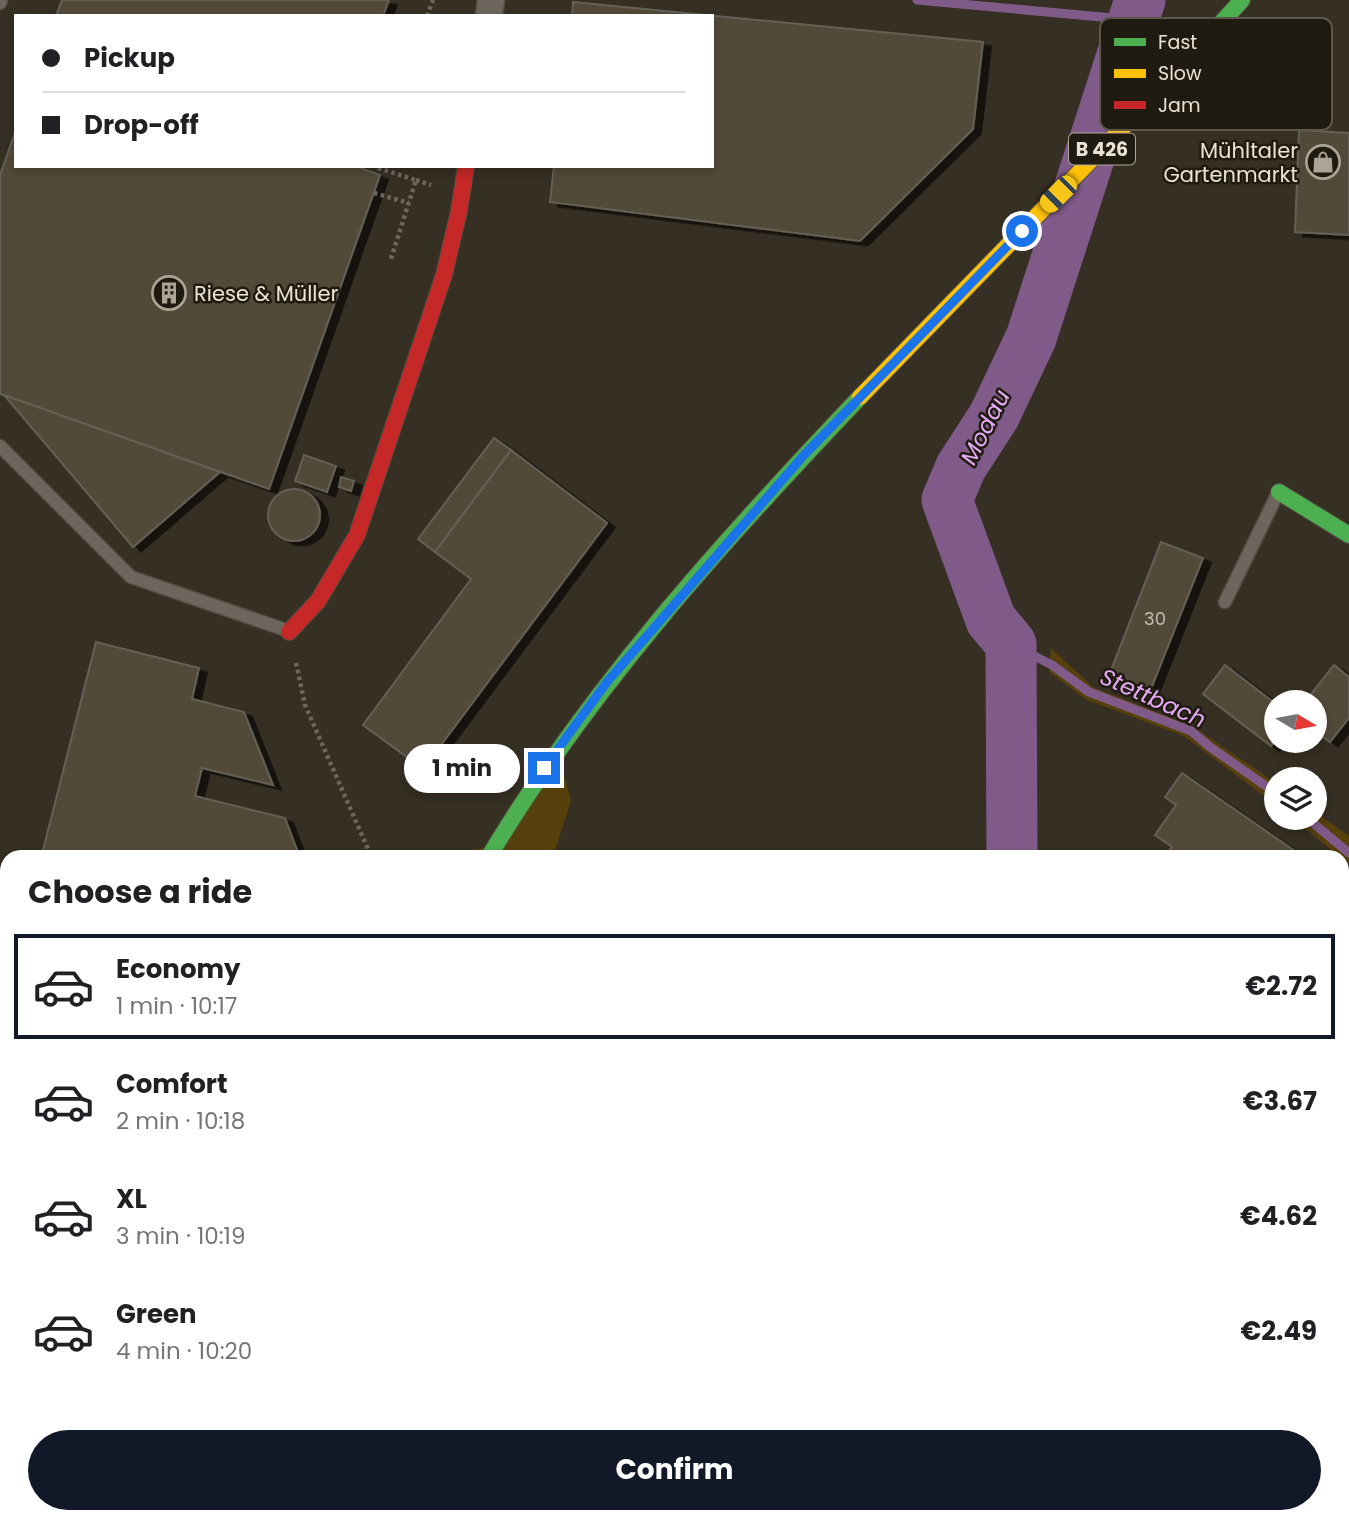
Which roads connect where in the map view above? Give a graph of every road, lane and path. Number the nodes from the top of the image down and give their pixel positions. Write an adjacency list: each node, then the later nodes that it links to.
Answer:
1 (1241, 0): 2 (main road, B 426)
2 (1225, 18)
3 (1121, 130): 15 (main road, B 426)
4 (380, 168): 7 (path)
5 (466, 168): 13 (main road)
6 (374, 193): 7 (path)
7 (409, 203): 8 (path)
8 (390, 262)
9 (0, 446): 13 (lane)
10 (1279, 492): 11 (main road); 12 (lane)
11 (1349, 535)
12 (1225, 601)
13 (289, 632): 14 (path)
14 (368, 850)
15 (493, 850)

